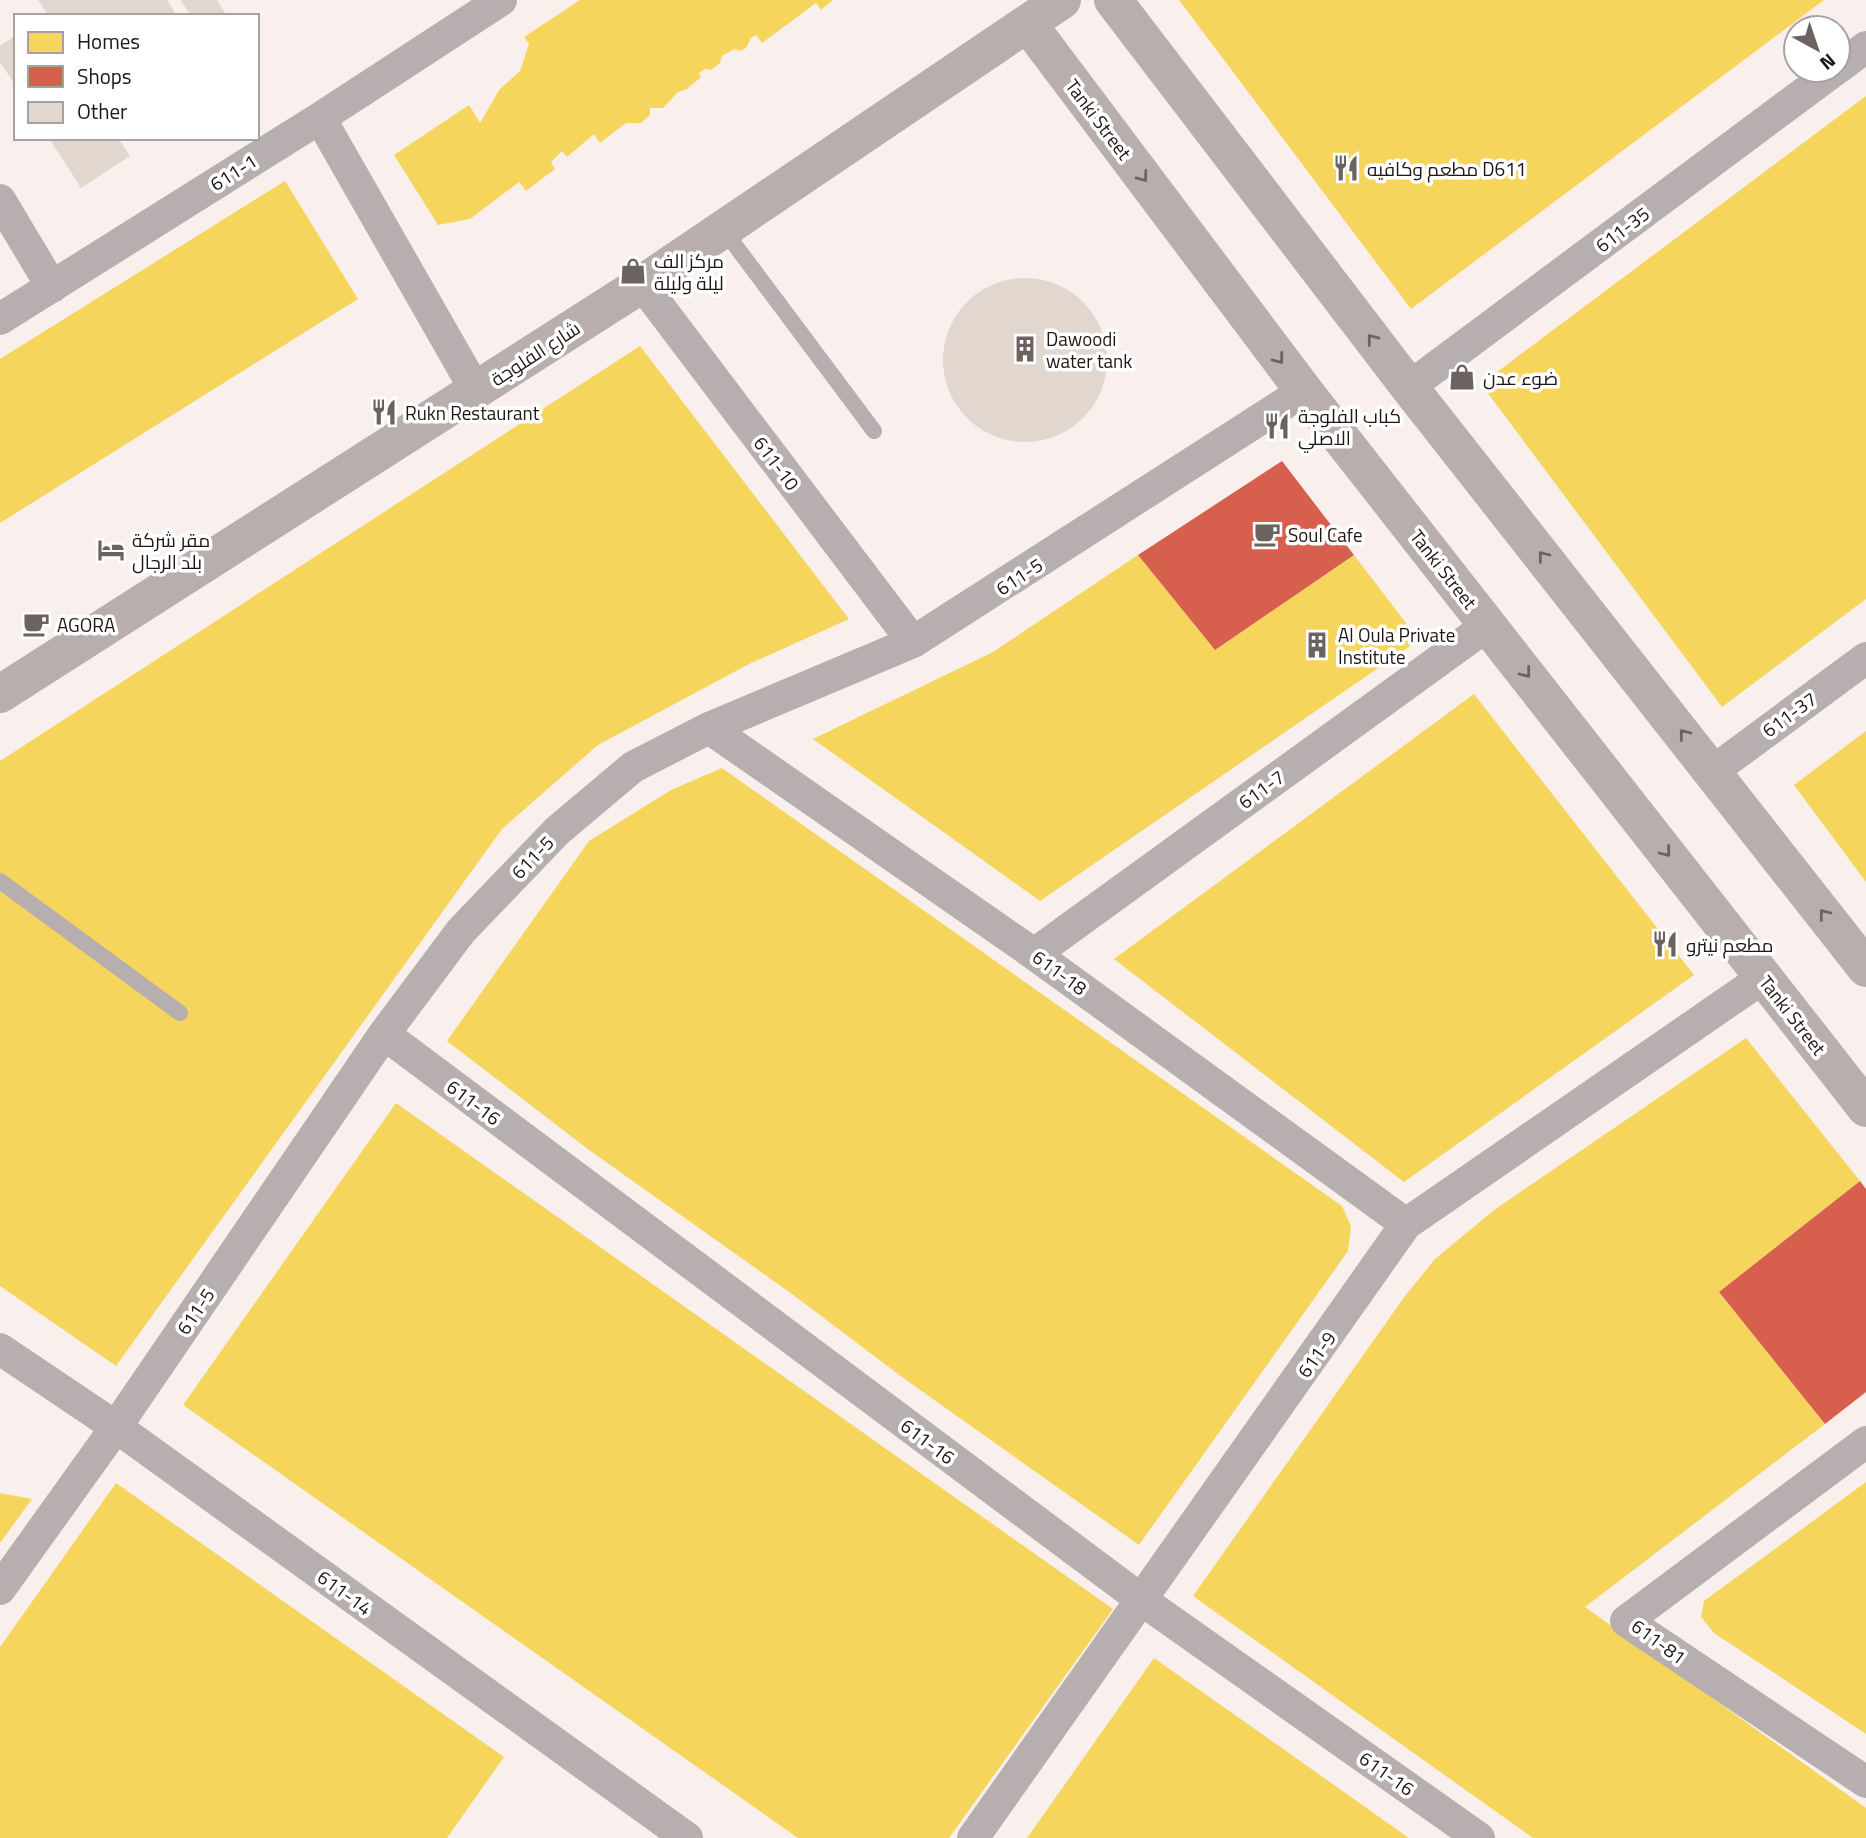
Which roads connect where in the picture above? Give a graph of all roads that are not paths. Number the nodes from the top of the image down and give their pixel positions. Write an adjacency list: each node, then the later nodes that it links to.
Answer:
1 (501, 0): 6 (street, 611-1)
2 (1062, 0): 4 (street, شارع الفلوجة)
3 (1113, 0): 12 (street, one-way to 3)
4 (1028, 24): 8 (street, شارع الفلوجة); 14 (street, Tanki Street, one-way to 14)
5 (1816, 84): 12 (street, 611-35)
6 (320, 118): 10 (street, 611-1); 13 (street)
7 (0, 200): 10 (street)
8 (723, 229): 9 (street, شارع الفلوجة); 15 (lane)
9 (642, 284): 13 (street, شارع الفلوجة); 17 (street, 611-10)
10 (52, 287): 11 (street, 611-1)
11 (0, 319)
12 (1409, 387): 21 (street, one-way to 12)
13 (476, 391): 19 (street, شارع الفلوجة)
14 (1304, 391): 16 (street, Tanki Street); 17 (street, 611-5)
15 (874, 430)
16 (1489, 625): 23 (street, 611-7); 25 (street, Tanki Street, one-way to 25)
17 (913, 642): 20 (street, 611-5)
18 (1866, 658): 21 (street, 611-37)
19 (0, 694)
20 (709, 728): 23 (street, 611-18); 27 (street, 611-5)
21 (1713, 771): 24 (street, one-way to 21)
22 (0, 881): 26 (lane)
23 (1034, 954): 29 (street, 611-18)
24 (1866, 968)
25 (1764, 977): 28 (street, Tanki Street); 29 (street, 611-9)
26 (180, 1013)
27 (384, 1034): 31 (street, 611-5); 34 (street, 611-16)
28 (1865, 1105)
29 (1406, 1224): 34 (street, 611-9)
30 (6, 1362): 31 (street, 611-14)
31 (116, 1427): 33 (street, 611-5); 36 (street, 611-14)
32 (1866, 1442): 35 (street, 611-81)
33 (0, 1589)
34 (1143, 1601): 37 (street, 611-9); 38 (street, 611-16)
35 (1866, 1782)
36 (687, 1838)
37 (973, 1838)
38 (1479, 1838)

